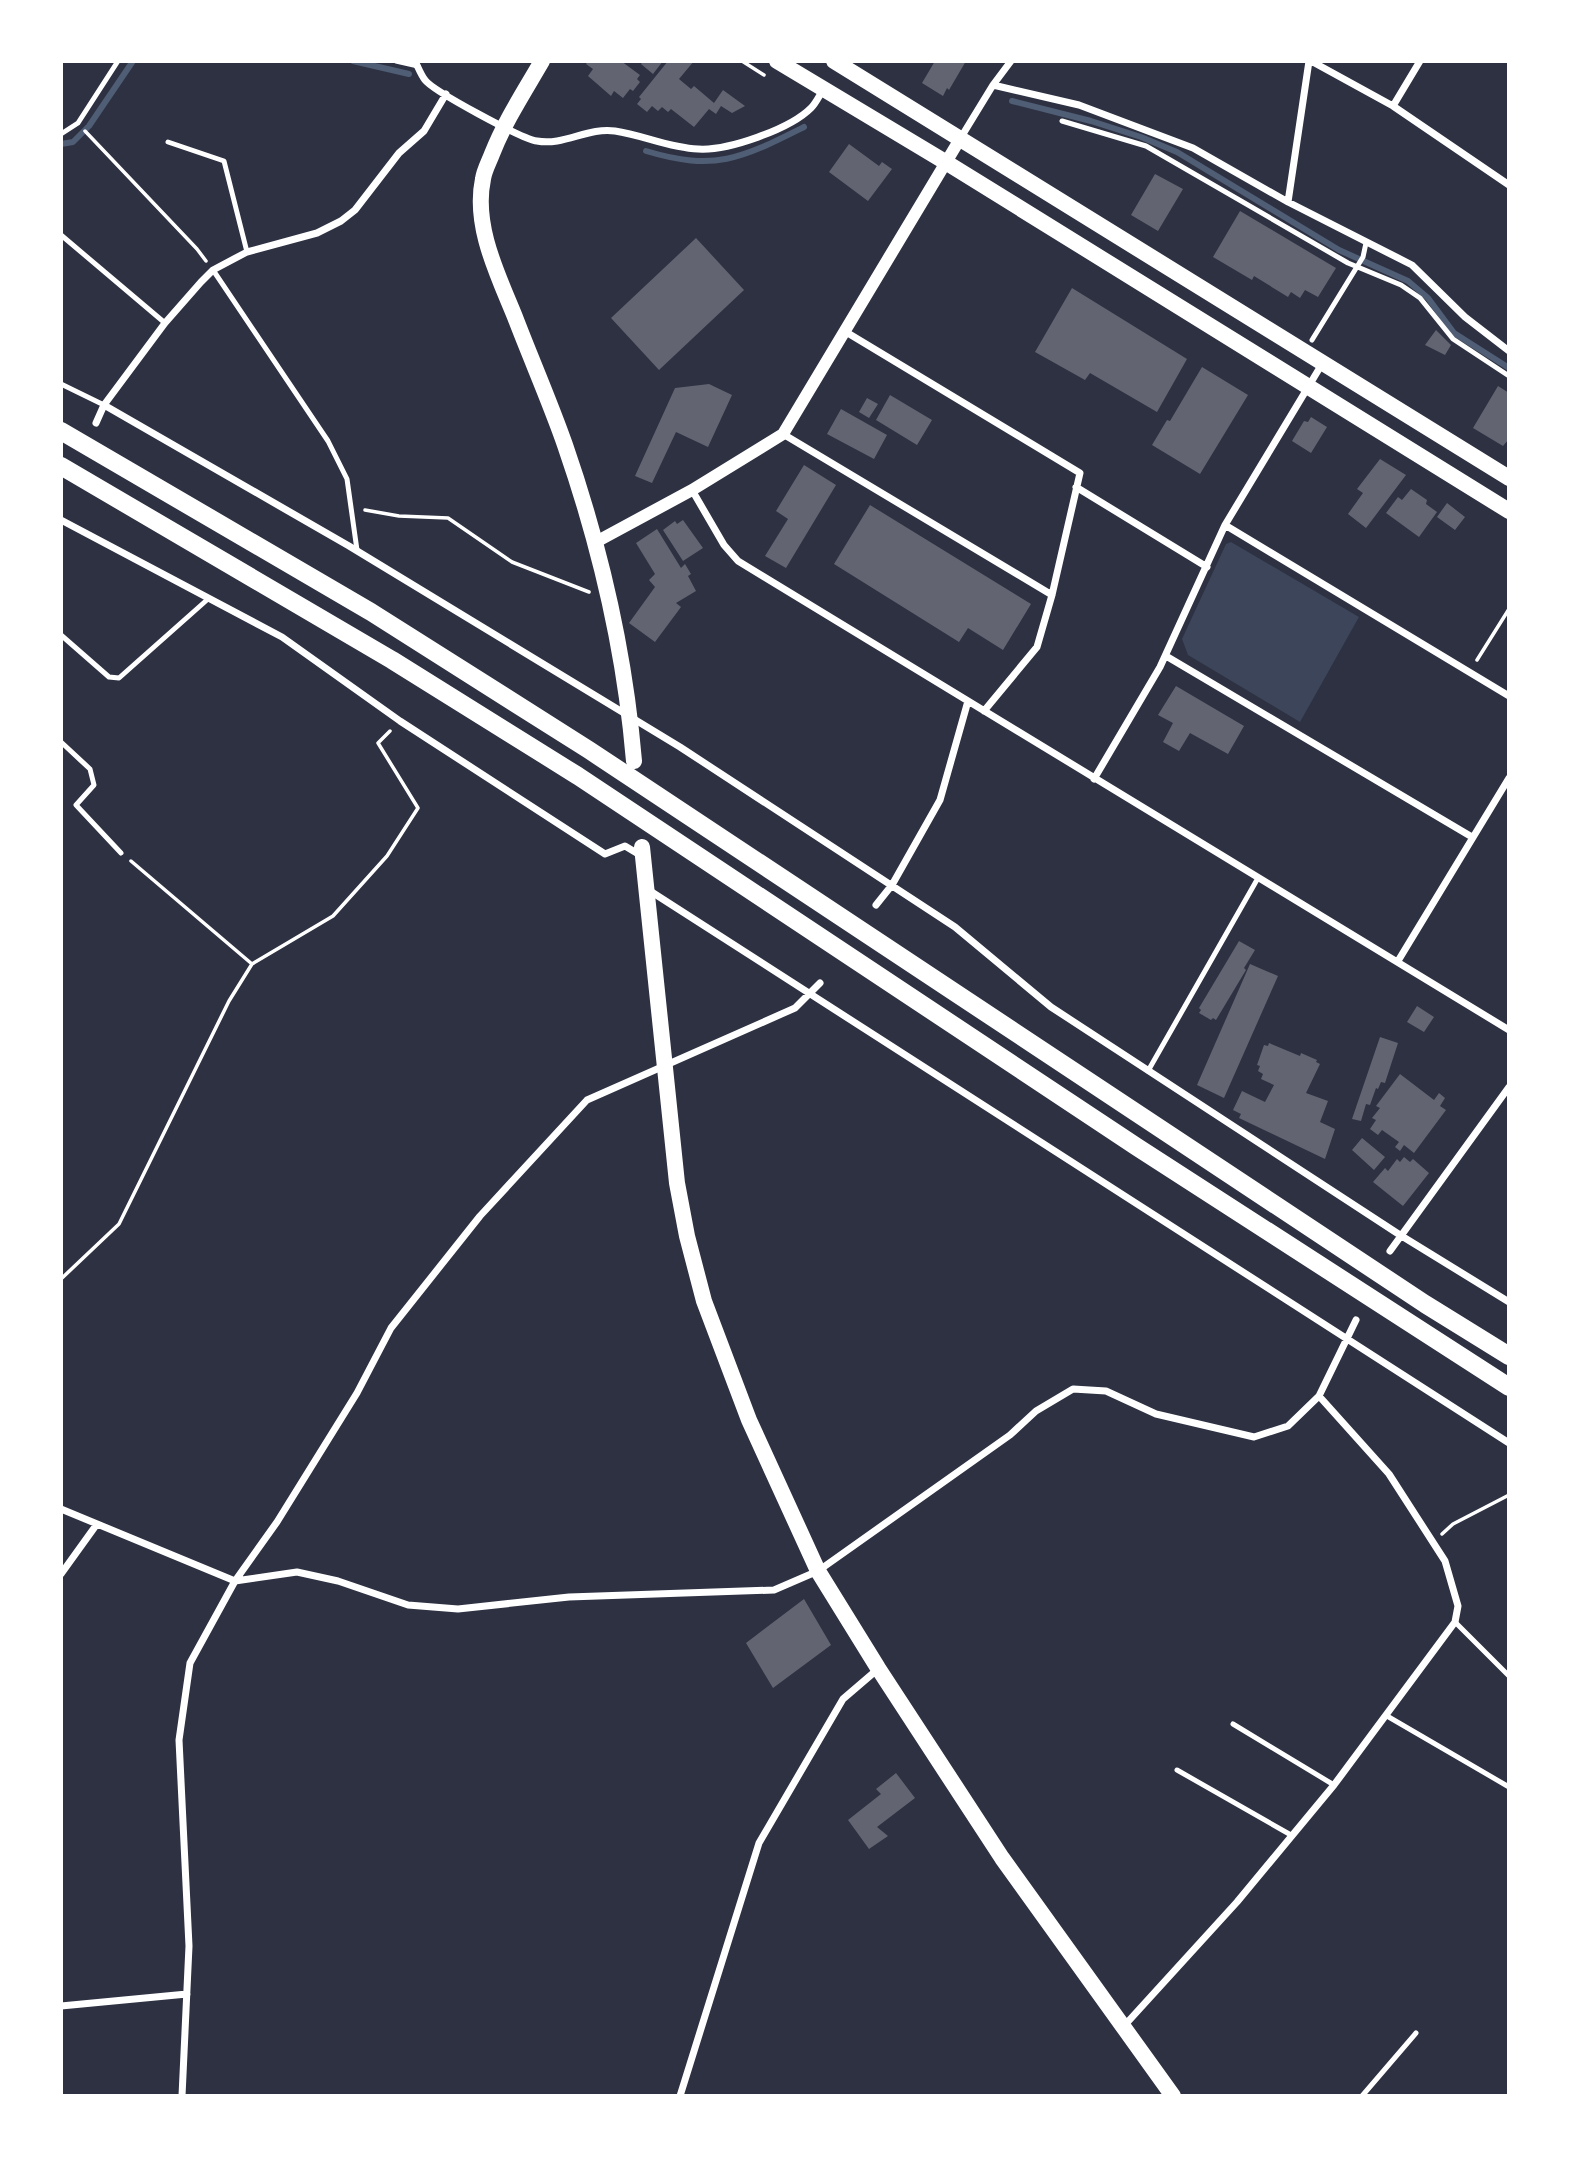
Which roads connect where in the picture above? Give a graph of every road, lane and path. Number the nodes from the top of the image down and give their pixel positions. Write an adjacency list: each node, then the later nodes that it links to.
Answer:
1 (118, 61): 16 (lane)
2 (396, 61): 9 (lane)
3 (542, 61): 15 (main road)
4 (777, 61): 11 (main road)
5 (834, 61): 18 (main road)
6 (1011, 61): 10 (street)
7 (1310, 61): 13 (street); 22 (street)
8 (1420, 61): 13 (street)
9 (416, 64): 12 (street)
10 (993, 85): 18 (street); 22 (street)
11 (824, 90): 15 (street); 20 (main road)
12 (446, 94): 15 (street); 25 (street)
13 (1393, 106): 21 (street)
14 (1062, 121): 26 (lane)
15 (503, 126): 48 (main road)
16 (61, 134)
17 (88, 134): 27 (path)
18 (960, 139): 20 (street); 32 (main road)
19 (168, 142): 25 (lane)
20 (947, 163): 29 (street); 35 (main road)
21 (1509, 185)
22 (1288, 202): 24 (street)
23 (61, 235): 28 (lane)
24 (1366, 243): 26 (lane); 31 (street)
25 (247, 252): 27 (street)
26 (1358, 265): 30 (lane); 33 (lane)
27 (213, 270): 28 (street); 44 (lane)
28 (165, 323): 36 (street)
29 (846, 332): 39 (street); 42 (street)
30 (1312, 340)
31 (1509, 351)
32 (1322, 364): 35 (street); 41 (main road)
33 (1509, 376)
34 (61, 384): 36 (lane)
35 (1309, 388): 45 (main road); 47 (street)
36 (104, 405): 37 (street); 49 (street)
37 (96, 422)
38 (61, 431): 88 (highway)
39 (783, 434): 43 (street); 51 (street)
40 (61, 466): 89 (highway)
41 (1509, 478)
42 (1076, 487): 50 (street); 51 (street)
43 (692, 490): 48 (street); 59 (street)
44 (351, 507): 49 (lane); 53 (path)
45 (1509, 511)
46 (61, 520): 52 (street)
47 (1226, 525): 50 (street); 57 (street)
48 (594, 543): 53 (main road)
49 (357, 550): 61 (street)
50 (1207, 566): 56 (street)
51 (1052, 595): 60 (street)
52 (208, 599): 55 (lane); 62 (street)
53 (607, 599): 61 (main road)
54 (1509, 609): 57 (path)
55 (61, 635)
56 (1166, 656): 66 (street); 67 (street)
57 (1470, 671): 58 (street)
58 (1509, 696)
59 (968, 701): 60 (street); 71 (street)
60 (984, 711): 66 (street)
61 (631, 717): 64 (main road); 71 (street)
62 (400, 721): 68 (street); 75 (path)
63 (61, 742): 69 (lane)
64 (635, 761)
65 (1509, 778): 67 (street)
66 (1094, 779): 70 (street)
67 (1472, 837): 74 (street)
68 (643, 852): 72 (main road)
69 (121, 853): 75 (path)
70 (1258, 878): 74 (street); 80 (lane)
71 (892, 885): 73 (street); 80 (street)
72 (646, 888): 77 (street); 79 (main road)
73 (876, 905)
74 (1398, 961): 78 (street)
75 (252, 964): 84 (path)
76 (820, 983): 77 (street)
77 (807, 994): 79 (street); 87 (street)
78 (1509, 1030)
79 (663, 1064): 96 (main road); 98 (street)
80 (1149, 1071): 82 (street)
81 (1509, 1087): 82 (street)
82 (1400, 1235): 83 (street); 85 (street)
83 (1390, 1251)
84 (61, 1279)
85 (1509, 1302)
86 (1356, 1320): 87 (street)
87 (1345, 1339): 90 (street); 91 (street)
88 (1509, 1356)
89 (1509, 1387)
90 (1319, 1396): 95 (street); 96 (street)
91 (1509, 1443)
92 (1509, 1494): 95 (path)
93 (61, 1509): 94 (street)
94 (97, 1524): 97 (street); 98 (street)
95 (1434, 1544): 99 (street)
96 (818, 1571): 98 (street); 100 (main road)
97 (61, 1574)
98 (235, 1581): 108 (street)
99 (1455, 1622): 101 (lane); 102 (street)
100 (878, 1668): 110 (main road); 113 (street)
101 (1509, 1676)
102 (1387, 1716): 105 (street); 106 (lane)
103 (1233, 1724): 105 (lane)
104 (1177, 1770): 107 (lane)
105 (1334, 1785): 107 (street)
106 (1509, 1787)
107 (1291, 1835): 110 (street)
108 (187, 1994): 109 (street); 112 (street)
109 (61, 2006)
110 (1123, 2026): 114 (main road)
111 (1416, 2033): 115 (lane)
112 (182, 2096)
113 (680, 2096)
114 (1173, 2096)
115 (1362, 2096)

